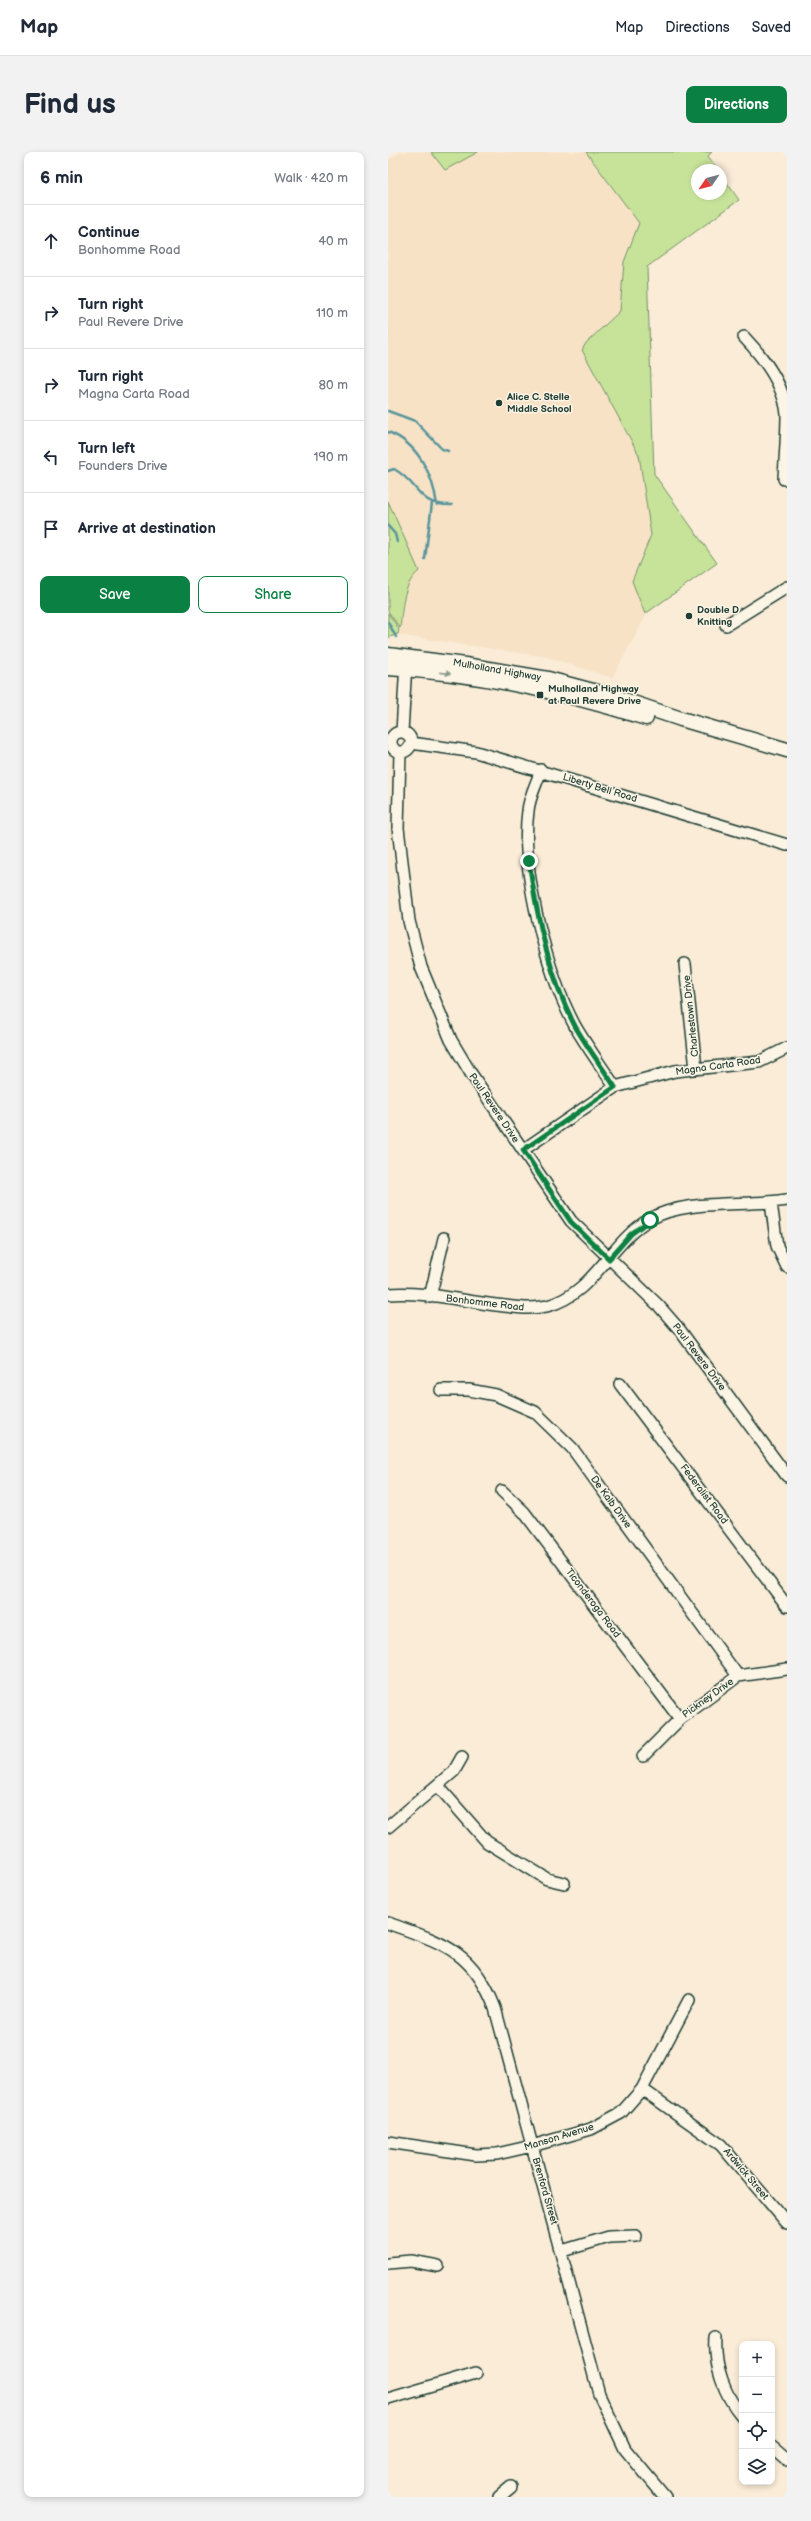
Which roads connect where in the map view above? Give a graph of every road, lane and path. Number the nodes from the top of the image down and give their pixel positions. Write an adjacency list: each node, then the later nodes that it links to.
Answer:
1 (744, 337): 2 (street)
2 (787, 414): 3 (street)
3 (784, 479)
4 (787, 587): 5 (street)
5 (726, 625)
6 (388, 656): 12 (main road, Mulholland Highway)
7 (406, 666): 8 (main road, Mulholland Highway); 9 (street); 14 (main road, Mulholland Highway, one-way to 14)
8 (388, 668)
9 (402, 732): 10 (street); 11 (street)
10 (389, 741): 13 (street)
11 (411, 743): 13 (street); 15 (street, Liberty Bell Road)
12 (787, 750)
13 (400, 753): 21 (street, Paul Revere Drive)
14 (787, 761)
15 (541, 770): 16 (street, Liberty Bell Road); 20 (street)
16 (787, 845)
17 (685, 964): 19 (street, Charlestown Drive)
18 (787, 1048): 19 (street, Magna Carta Road)
19 (696, 1069): 20 (street, Magna Carta Road)
20 (615, 1087): 21 (street, Magna Carta Road)
21 (523, 1150): 25 (street, Paul Revere Drive)
22 (787, 1200): 23 (street, Bonhomme Road)
23 (771, 1203): 25 (street, Bonhomme Road); 26 (street)
24 (444, 1238): 28 (street)
25 (609, 1259): 28 (street, Bonhomme Road); 31 (street, Paul Revere Drive)
26 (787, 1267)
27 (388, 1294): 28 (street, Bonhomme Road)
28 (430, 1297)
29 (620, 1384): 33 (street, Federalist Road)
30 (442, 1390): 35 (street, De Kalb Drive)
31 (787, 1476)
32 (502, 1492): 36 (street, Ticonderoga Road)
33 (787, 1606)
34 (787, 1669): 35 (street, Pickney Drive)
35 (738, 1676): 36 (street, Pickney Drive)
36 (680, 1719): 37 (street, Pickney Drive)
37 (643, 1756)
38 (462, 1757): 39 (street)
39 (438, 1786): 40 (street); 41 (street)
40 (388, 1827)
41 (564, 1883)
42 (388, 1923): 46 (street, Brenford Street)
43 (689, 2000): 44 (street, Manson Avenue)
44 (642, 2089): 46 (street, Manson Avenue); 47 (street, Ardwick Street)
45 (388, 2142): 46 (street, Manson Avenue)
46 (532, 2146): 49 (street, Brenford Street)
47 (787, 2223)
48 (636, 2236): 49 (street)
49 (562, 2251): 60 (street, Brenford Street)
50 (388, 2263): 51 (street)
51 (438, 2266)
52 (716, 2338): 55 (street)
53 (476, 2373): 54 (street)
54 (388, 2399)
55 (740, 2413)
56 (774, 2449): 57 (street)
57 (787, 2460)
58 (511, 2487): 59 (street)
59 (498, 2497)
60 (665, 2497)

